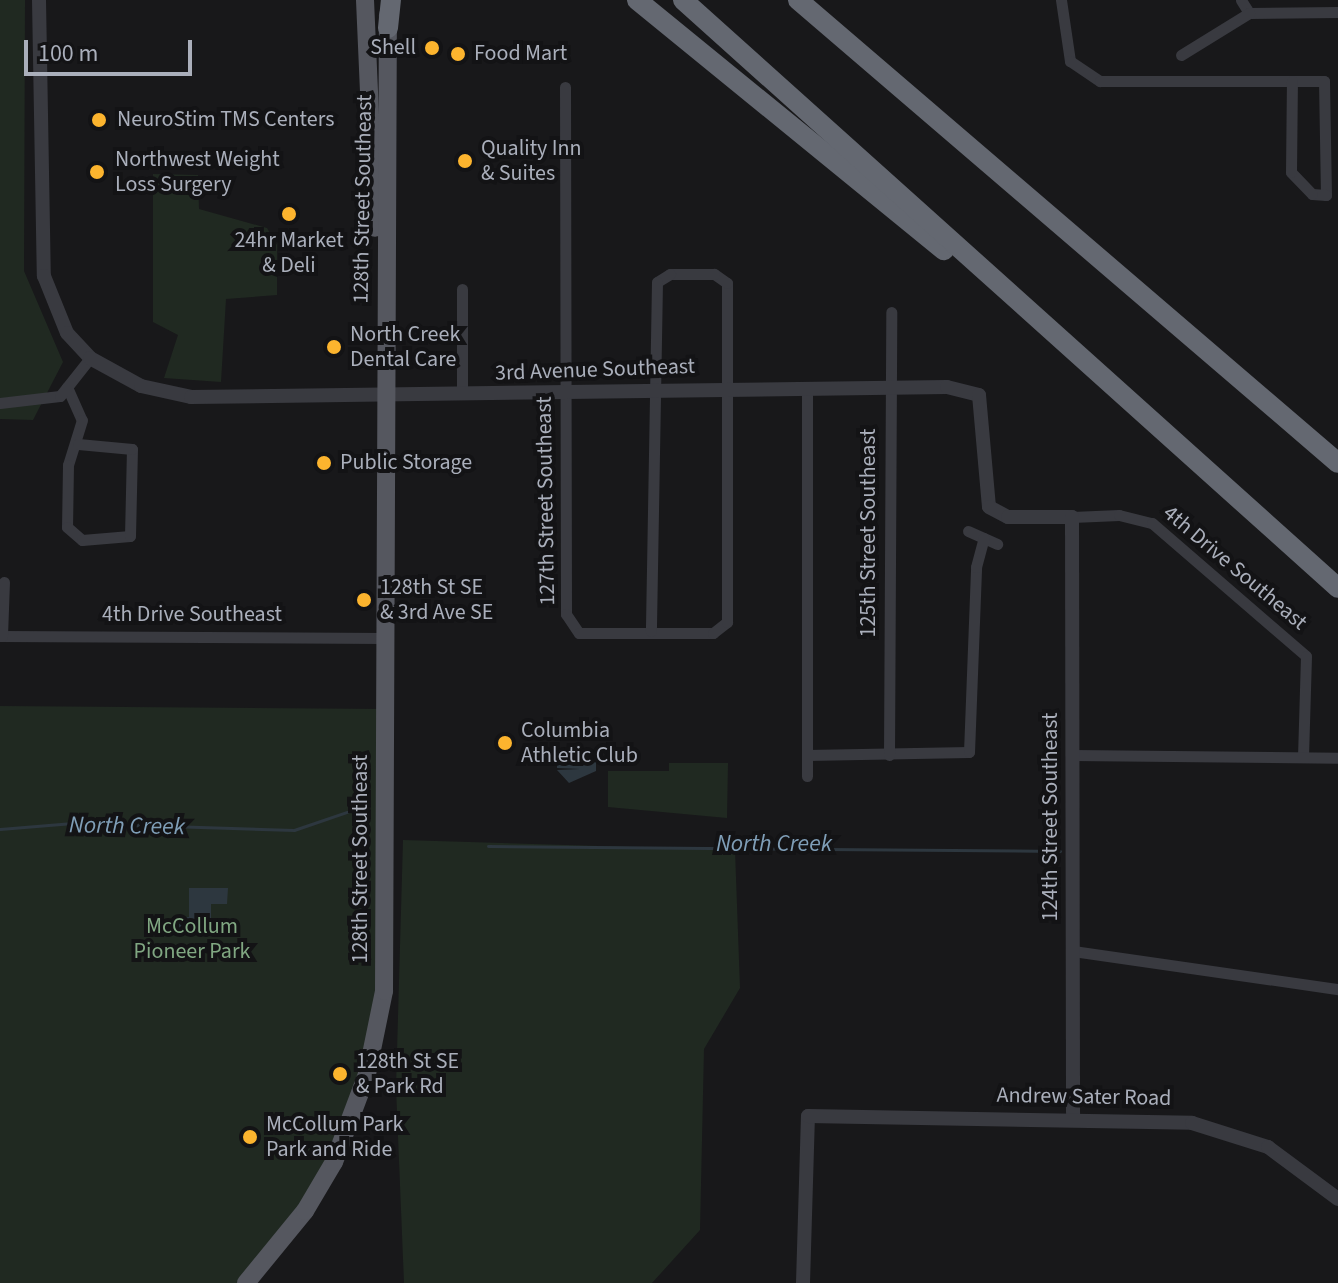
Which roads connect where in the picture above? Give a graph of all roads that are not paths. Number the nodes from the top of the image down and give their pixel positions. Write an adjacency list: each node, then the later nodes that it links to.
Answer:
1 (39, 0): 20 (street)
2 (365, 0): 15 (main road, 128th Street Southeast)
3 (389, 0): 11 (highway)
4 (637, 0): 19 (highway)
5 (683, 0): 19 (highway)
6 (798, 0): 31 (highway)
7 (1061, 0): 13 (street)
8 (1241, 0): 10 (street)
9 (1338, 12): 10 (street)
10 (1249, 13): 12 (street)
11 (388, 28): 16 (main road, 128th Street Southeast)
12 (1181, 55)
13 (1292, 81): 13 (street)
14 (565, 87): 25 (street, 127th Street Southeast)
15 (373, 113): 16 (main road); 28 (main road, 128th Street Southeast)
16 (388, 196): 28 (main road, 128th Street Southeast)
17 (462, 289): 27 (street)
18 (891, 312): 22 (street, 125th Street Southeast)
19 (1056, 335): 38 (highway)
20 (90, 358): 21 (street); 28 (street, 3rd Avenue Southeast)
21 (67, 387): 29 (street); 30 (street)
22 (890, 387): 24 (street, 3rd Avenue Southeast); 32 (street, 3rd Avenue Southeast); 43 (street, 125th Street Southeast)
23 (728, 388): 24 (street, 3rd Avenue Southeast); 26 (street, 3rd Avenue Southeast); 26 (street); 39 (street)
24 (807, 388): 42 (street)
25 (565, 389): 26 (street, 3rd Avenue Southeast); 27 (street, 3rd Avenue Southeast); 39 (street, 127th Street Southeast)
26 (655, 389): 39 (street)
27 (462, 394): 28 (street, 3rd Avenue Southeast)
28 (382, 398): 41 (main road, 128th Street Southeast)
29 (0, 403)
30 (78, 444): 30 (street)
31 (1338, 463)
32 (989, 507): 33 (street, 4th Drive Southeast)
33 (1072, 517): 44 (street, 124th Street Southeast); 45 (street, 4th Drive Southeast)
34 (968, 531): 35 (street)
35 (984, 538): 36 (street); 43 (street)
36 (997, 544)
37 (4, 582): 40 (street)
38 (1338, 588)
39 (651, 631)
40 (1, 636): 41 (street, 4th Drive Southeast)
41 (384, 638): 52 (main road, 128th Street Southeast)
42 (807, 755): 43 (street); 47 (street)
43 (889, 755)
44 (1072, 755): 45 (street); 48 (street, 124th Street Southeast)
45 (1303, 757): 46 (street)
46 (1338, 758)
47 (807, 776)
48 (1073, 951): 49 (street); 50 (street, 124th Street Southeast)
49 (1338, 989)
50 (1073, 1117): 51 (street, Andrew Sater Road); 53 (street, Andrew Sater Road)
51 (1338, 1199)
52 (246, 1283)
53 (803, 1283)

